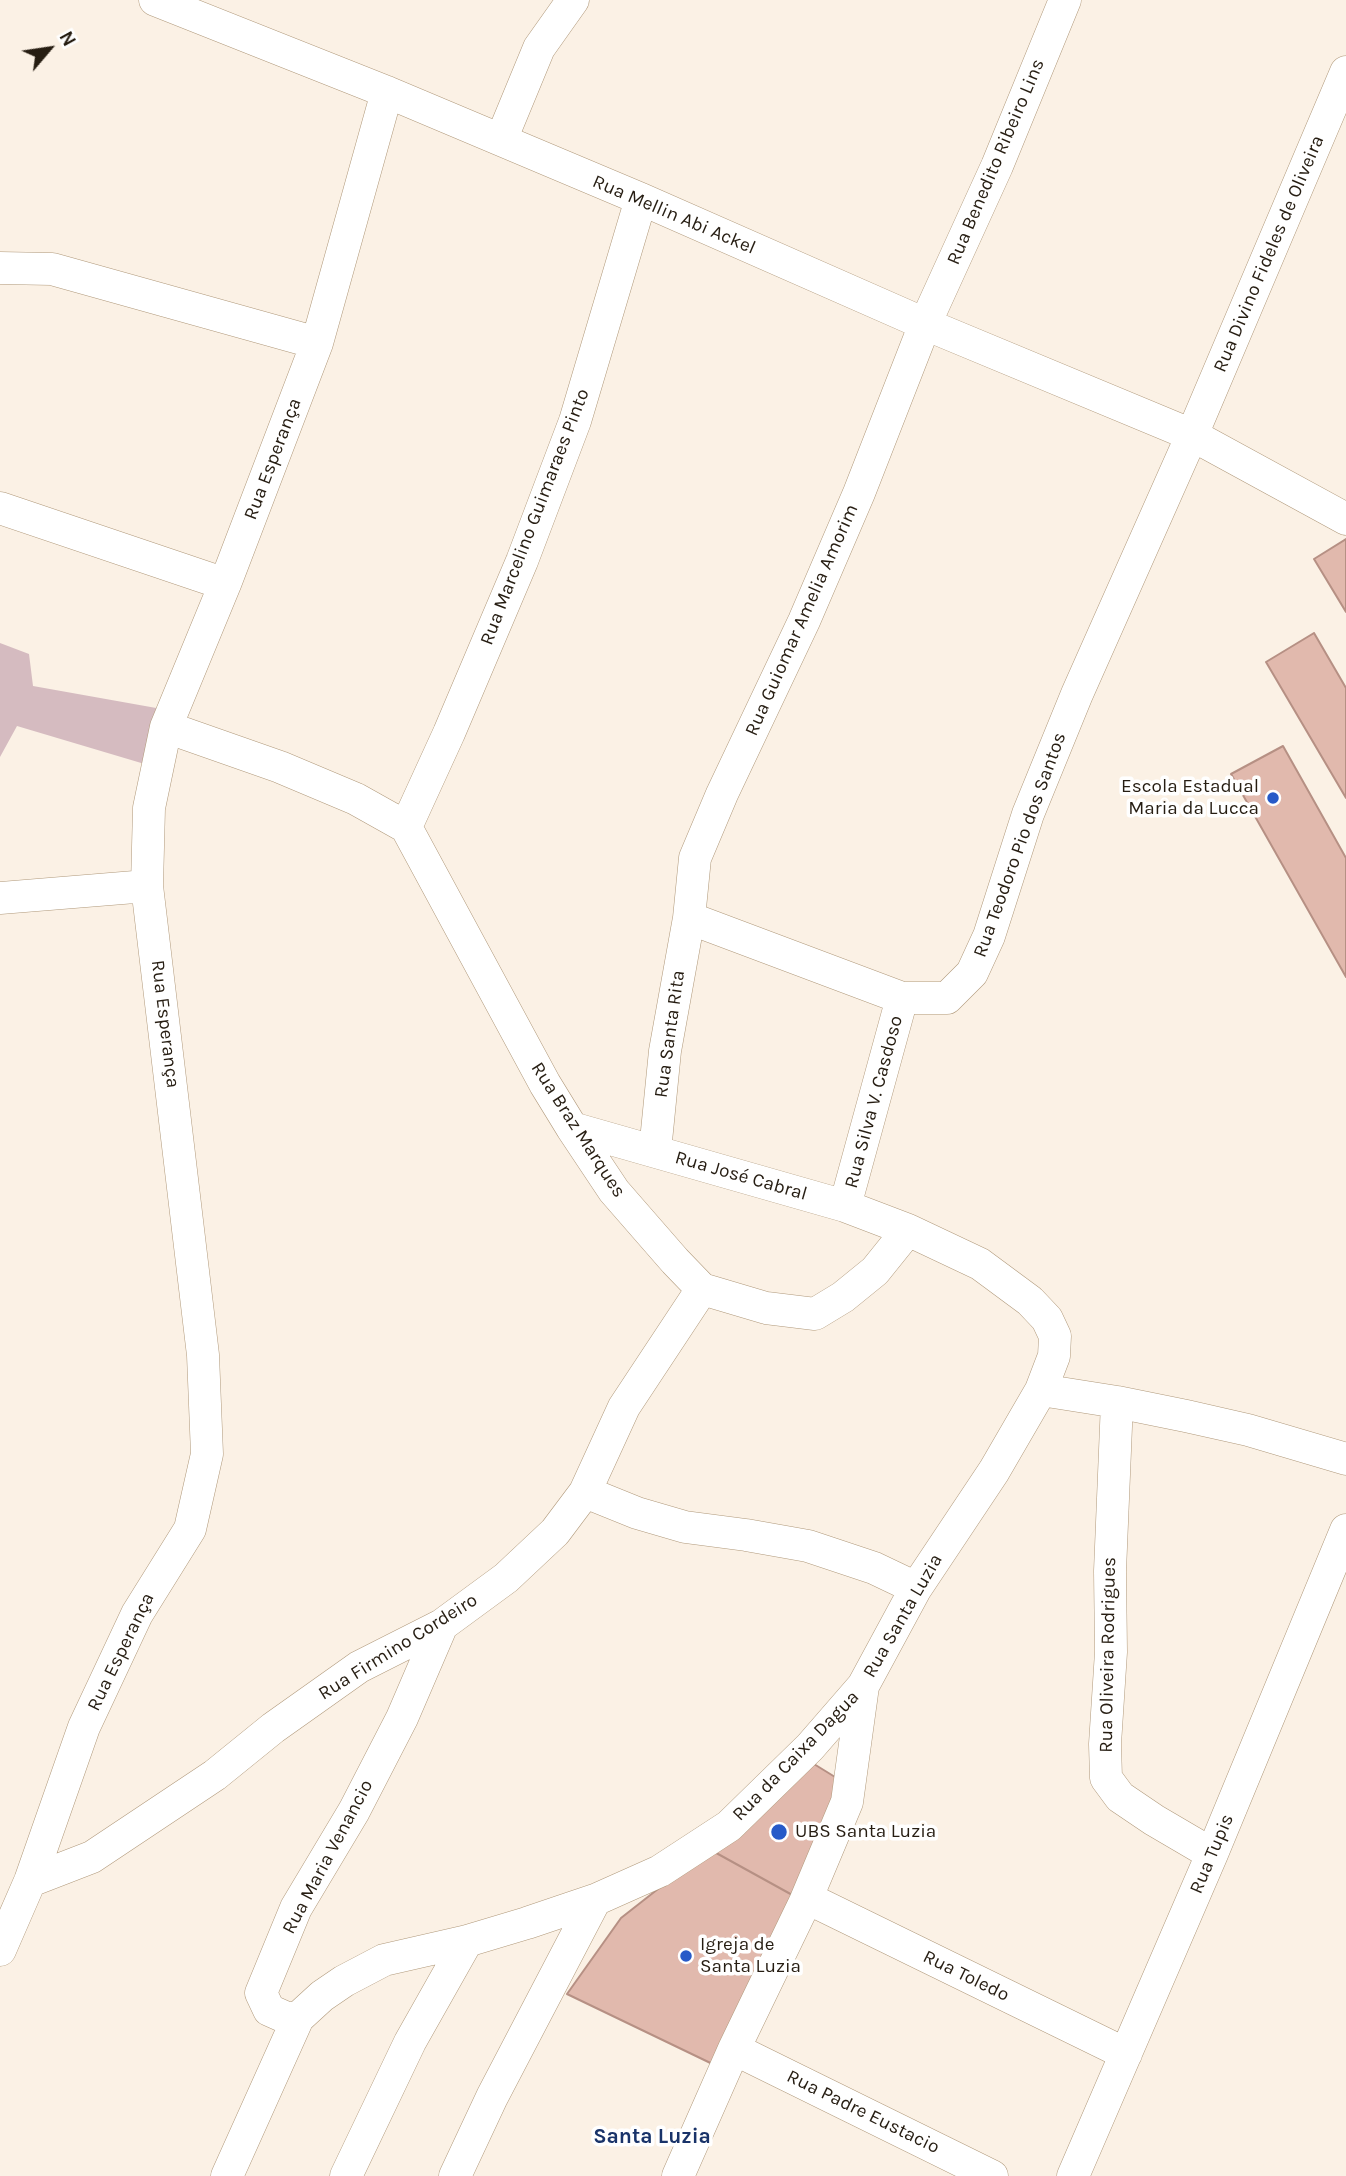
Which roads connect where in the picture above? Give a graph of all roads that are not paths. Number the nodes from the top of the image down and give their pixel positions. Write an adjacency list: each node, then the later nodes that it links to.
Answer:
1 (155, 0): 5 (street, Rua Mellin Abi Ackel)
2 (573, 0): 6 (street)
3 (1065, 0): 9 (street, Rua Benedito Ribeiro Lins)
4 (1346, 72): 11 (street, Rua Divino Fideles de Oliveira)
5 (387, 92): 6 (street, Rua Mellin Abi Ackel); 10 (street, Rua Esperança)
6 (501, 140): 7 (street, Rua Mellin Abi Ackel)
7 (641, 200): 9 (street, Rua Mellin Abi Ackel); 16 (street, Rua Marcelino Guimaraes Pinto)
8 (0, 268): 10 (street)
9 (925, 324): 11 (street, Rua Mellin Abi Ackel); 19 (street, Rua Guiomar Amelia Amorim)
10 (317, 343): 14 (street, Rua Esperança)
11 (1192, 435): 13 (street, Rua Mellin Abi Ackel); 20 (street, Rua Teodoro Pio dos Santos)
12 (0, 508): 14 (street)
13 (1346, 519)
14 (225, 584): 15 (street, Rua Esperança)
15 (166, 727): 16 (street); 17 (street, Rua Esperança)
16 (405, 827): 21 (street, Rua Braz Marques)
17 (147, 886): 18 (street); 35 (street, Rua Esperança)
18 (0, 898)
19 (688, 918): 20 (street, Rua Teodoro Pio dos Santos); 22 (street, Rua Santa Rita)
20 (902, 998): 23 (street, Rua Silva V. Casdoso)
21 (572, 1128): 22 (street, Rua José Cabral); 25 (street, Rua Braz Marques)
22 (655, 1151): 23 (street, Rua José Cabral)
23 (845, 1206): 24 (street, Rua José Cabral)
24 (908, 1230): 25 (street, Rua Braz Marques); 26 (street, Rua Santa Luzia)
25 (702, 1289): 29 (street, Rua Firmino Cordeiro)
26 (1041, 1390): 27 (street); 31 (street, Rua Santa Luzia)
27 (1117, 1402): 28 (street); 34 (street, Rua Oliveira Rodrigues)
28 (1346, 1459)
29 (585, 1492): 31 (street); 32 (street, Rua Firmino Cordeiro)
30 (1346, 1530): 34 (street, Rua Tupis)
31 (916, 1588): 33 (street, Rua Santa Luzia)
32 (442, 1625): 35 (street, Rua Firmino Cordeiro); 40 (street, Rua Maria Venancio)
33 (863, 1686): 36 (street, Rua Santa Luzia); 37 (street, Rua da Caixa Dagua)
34 (1212, 1854): 42 (street, Rua Tupis)
35 (30, 1881): 39 (street, Rua Esperança)
36 (807, 1898): 41 (street, Rua Santa Luzia); 42 (street, Rua Toledo)
37 (595, 1900): 38 (street, Rua da Caixa Dagua); 45 (street)
38 (467, 1941): 40 (street, Rua da Caixa Dagua); 44 (street)
39 (0, 1950)
40 (298, 2018): 43 (street)
41 (734, 2049): 46 (street, Rua Santa Luzia); 47 (street, Rua Padre Eustacio)
42 (1126, 2054): 48 (street, Rua Tupis)
43 (226, 2176)
44 (346, 2176)
45 (455, 2176)
46 (678, 2176)
47 (992, 2176)
48 (1073, 2176)

